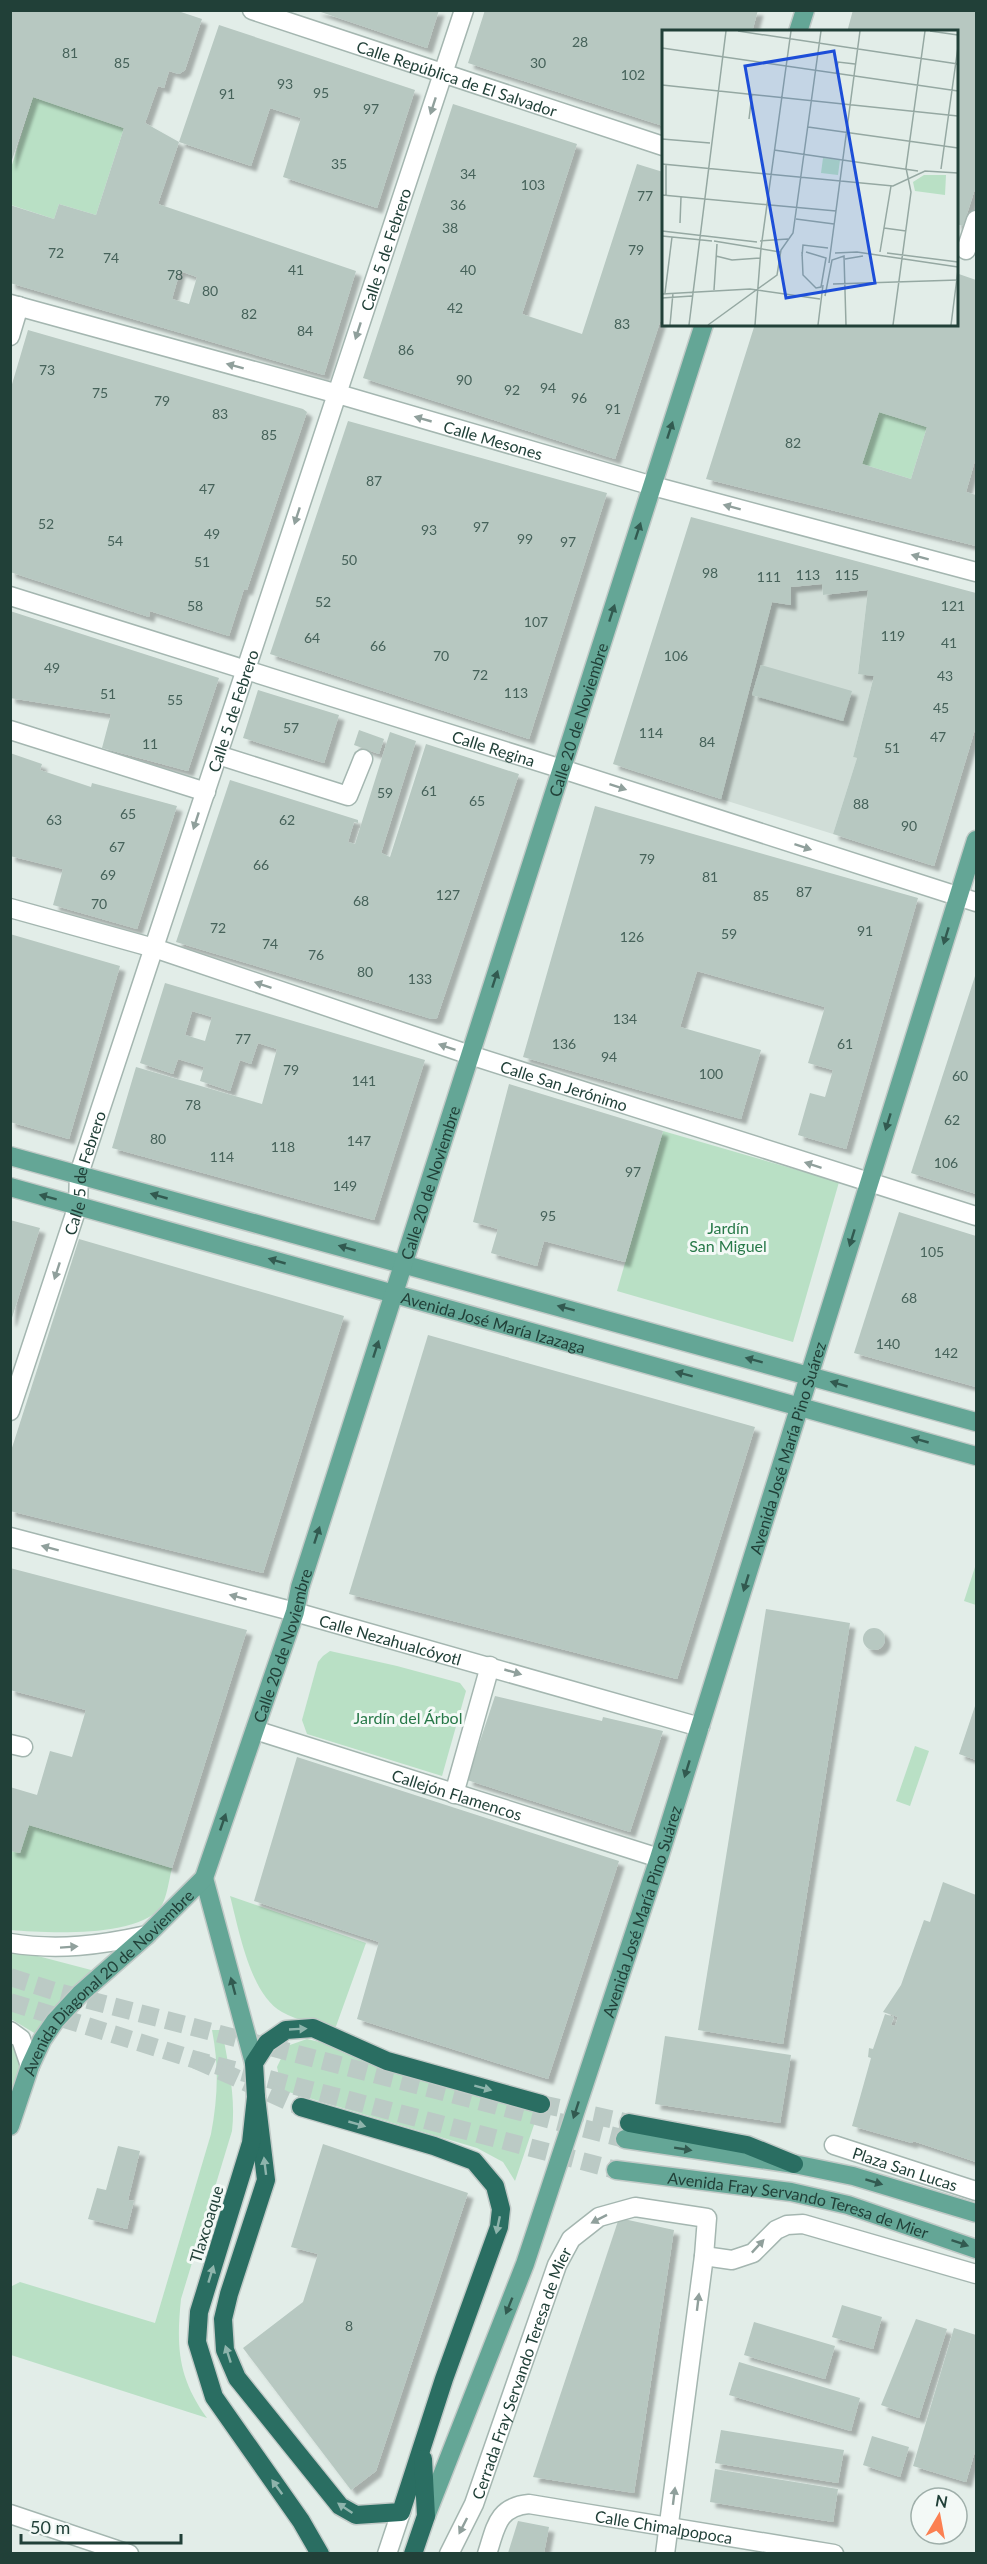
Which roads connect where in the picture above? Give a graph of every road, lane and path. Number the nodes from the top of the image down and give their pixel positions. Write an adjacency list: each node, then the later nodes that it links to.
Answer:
1 (252, 10): 5 (street, Calle República de El Salvador)
2 (464, 10): 5 (street, Calle 5 de Febrero)
3 (805, 10): 4 (main road)
4 (799, 30)
5 (444, 72): 6 (street, Calle República de El Salvador); 12 (street, Calle 5 de Febrero, one-way to 12)
6 (662, 146)
7 (976, 220): 8 (street)
8 (966, 250)
9 (15, 305): 11 (street); 12 (street, Calle Mesones, one-way to 9)
10 (703, 326): 13 (main road, Calle 20 de Noviembre, one-way to 10)
11 (10, 336)
12 (338, 393): 13 (street, Calle Mesones, one-way to 12); 16 (street, Calle 5 de Febrero, one-way to 16)
13 (653, 486): 14 (street, Calle Mesones, one-way to 13); 20 (main road, Calle 20 de Noviembre, one-way to 13)
14 (976, 572)
15 (10, 596): 16 (street, Calle Regina)
16 (246, 669): 18 (street, Calle 5 de Febrero); 20 (street, Calle Regina)
17 (10, 730): 21 (street)
18 (218, 755): 19 (street); 21 (street, Calle 5 de Febrero)
19 (363, 759)
20 (562, 769): 23 (street, Calle Regina, one-way to 23); 27 (main road, Calle 20 de Noviembre, one-way to 20)
21 (206, 792): 26 (street, Calle 5 de Febrero, one-way to 26)
22 (976, 840): 23 (main road, Avenida José María Pino Suárez)
23 (958, 897): 24 (street, Calle Regina); 30 (main road, Avenida José María Pino Suárez, one-way to 30)
24 (976, 902)
25 (10, 908): 26 (street, Calle San Jerónimo)
26 (154, 948): 27 (street, Calle San Jerónimo, one-way to 26); 29 (street, Calle 5 de Febrero)
27 (470, 1055): 30 (street, Calle San Jerónimo, one-way to 27); 34 (main road, Calle 20 de Noviembre)
28 (10, 1156): 29 (main road, Avenida José María Izazaga)
29 (79, 1174): 32 (street, Calle 5 de Febrero); 34 (main road, Avenida José María Izazaga, one-way to 29)
30 (869, 1182): 33 (street, Calle San Jerónimo); 36 (main road, Avenida José María Pino Suárez, one-way to 36)
31 (10, 1187): 32 (main road, Avenida José María Izazaga, one-way to 31)
32 (78, 1205): 35 (main road, Avenida José María Izazaga, one-way to 32); 38 (street, Calle 5 de Febrero, one-way to 38)
33 (976, 1216)
34 (403, 1264): 35 (main road, Calle 20 de Noviembre); 36 (main road, Avenida José María Izazaga, one-way to 34)
35 (394, 1294): 37 (main road, Avenida José María Izazaga, one-way to 35); 42 (main road, Calle 20 de Noviembre, one-way to 35)
36 (810, 1376): 37 (main road, Avenida José María Pino Suárez); 39 (main road, Avenida José María Izazaga, one-way to 36)
37 (801, 1407): 40 (main road, Avenida José María Izazaga, one-way to 37); 44 (main road, Avenida José María Pino Suárez, one-way to 44)
38 (10, 1411)
39 (976, 1422)
40 (976, 1456)
41 (10, 1537): 42 (street, Calle Nezahualcóyotl, one-way to 41)
42 (295, 1612): 43 (street, Calle Nezahualcóyotl); 45 (main road, Calle 20 de Noviembre)
43 (490, 1666): 44 (street, Calle Nezahualcóyotl, one-way to 44); 46 (street)
44 (700, 1727): 47 (main road, Avenida José María Pino Suárez, one-way to 47)
45 (255, 1730): 46 (street, Callejón Flamencos); 48 (main road, Calle 20 de Noviembre, one-way to 45)
46 (454, 1794): 47 (street, Callejón Flamencos)
47 (659, 1858): 70 (main road, Avenida José María Pino Suárez, one-way to 70)
48 (204, 1878): 49 (main road, Avenida Diagonal 20 de Noviembre); 52 (main road, Tlaxcoaque, one-way to 48)
49 (147, 1935): 50 (street, one-way to 49); 53 (main road, Avenida Diagonal 20 de Noviembre)
50 (10, 1943)
51 (10, 2031): 53 (street)
52 (254, 2062): 54 (highway, Tlaxcoaque); 55 (highway, one-way to 55)
53 (30, 2066): 57 (main road, Avenida Diagonal 20 de Noviembre)
54 (256, 2097): 68 (highway, one-way to 54); 74 (highway, Tlaxcoaque, one-way to 54)
55 (541, 2104)
56 (301, 2107): 67 (highway, one-way to 67)
57 (10, 2126)
58 (627, 2131): 60 (highway, one-way to 60)
59 (834, 2145): 62 (street, Plaza San Lucas)
60 (794, 2164): 63 (main road, Avenida Fray Servando Teresa de Mier, one-way to 63)
61 (616, 2170): 64 (main road, Avenida Fray Servando Teresa de Mier, one-way to 64)
62 (976, 2191)
63 (976, 2213)
64 (976, 2249)
65 (704, 2256): 66 (street, one-way to 66); 71 (street, Cerrada Fray Servando Teresa de Mier, one-way to 65); 77 (street, Cerrada Fray Servando Teresa de Mier, one-way to 77)
66 (976, 2274)
67 (422, 2446): 68 (highway); 70 (highway)
68 (401, 2512): 75 (street)
69 (10, 2514): 72 (street)
70 (426, 2516): 76 (highway)
71 (670, 2527): 78 (street, Calle Chimalpopoca); 79 (street, Cerrada Fray Servando Teresa de Mier); 80 (street, Calle Chimalpopoca)
72 (83, 2546): 73 (street)
73 (129, 2553)
74 (320, 2553)
75 (387, 2553)
76 (413, 2553)
77 (449, 2553)
78 (487, 2553)
79 (665, 2553)
80 (834, 2553)

